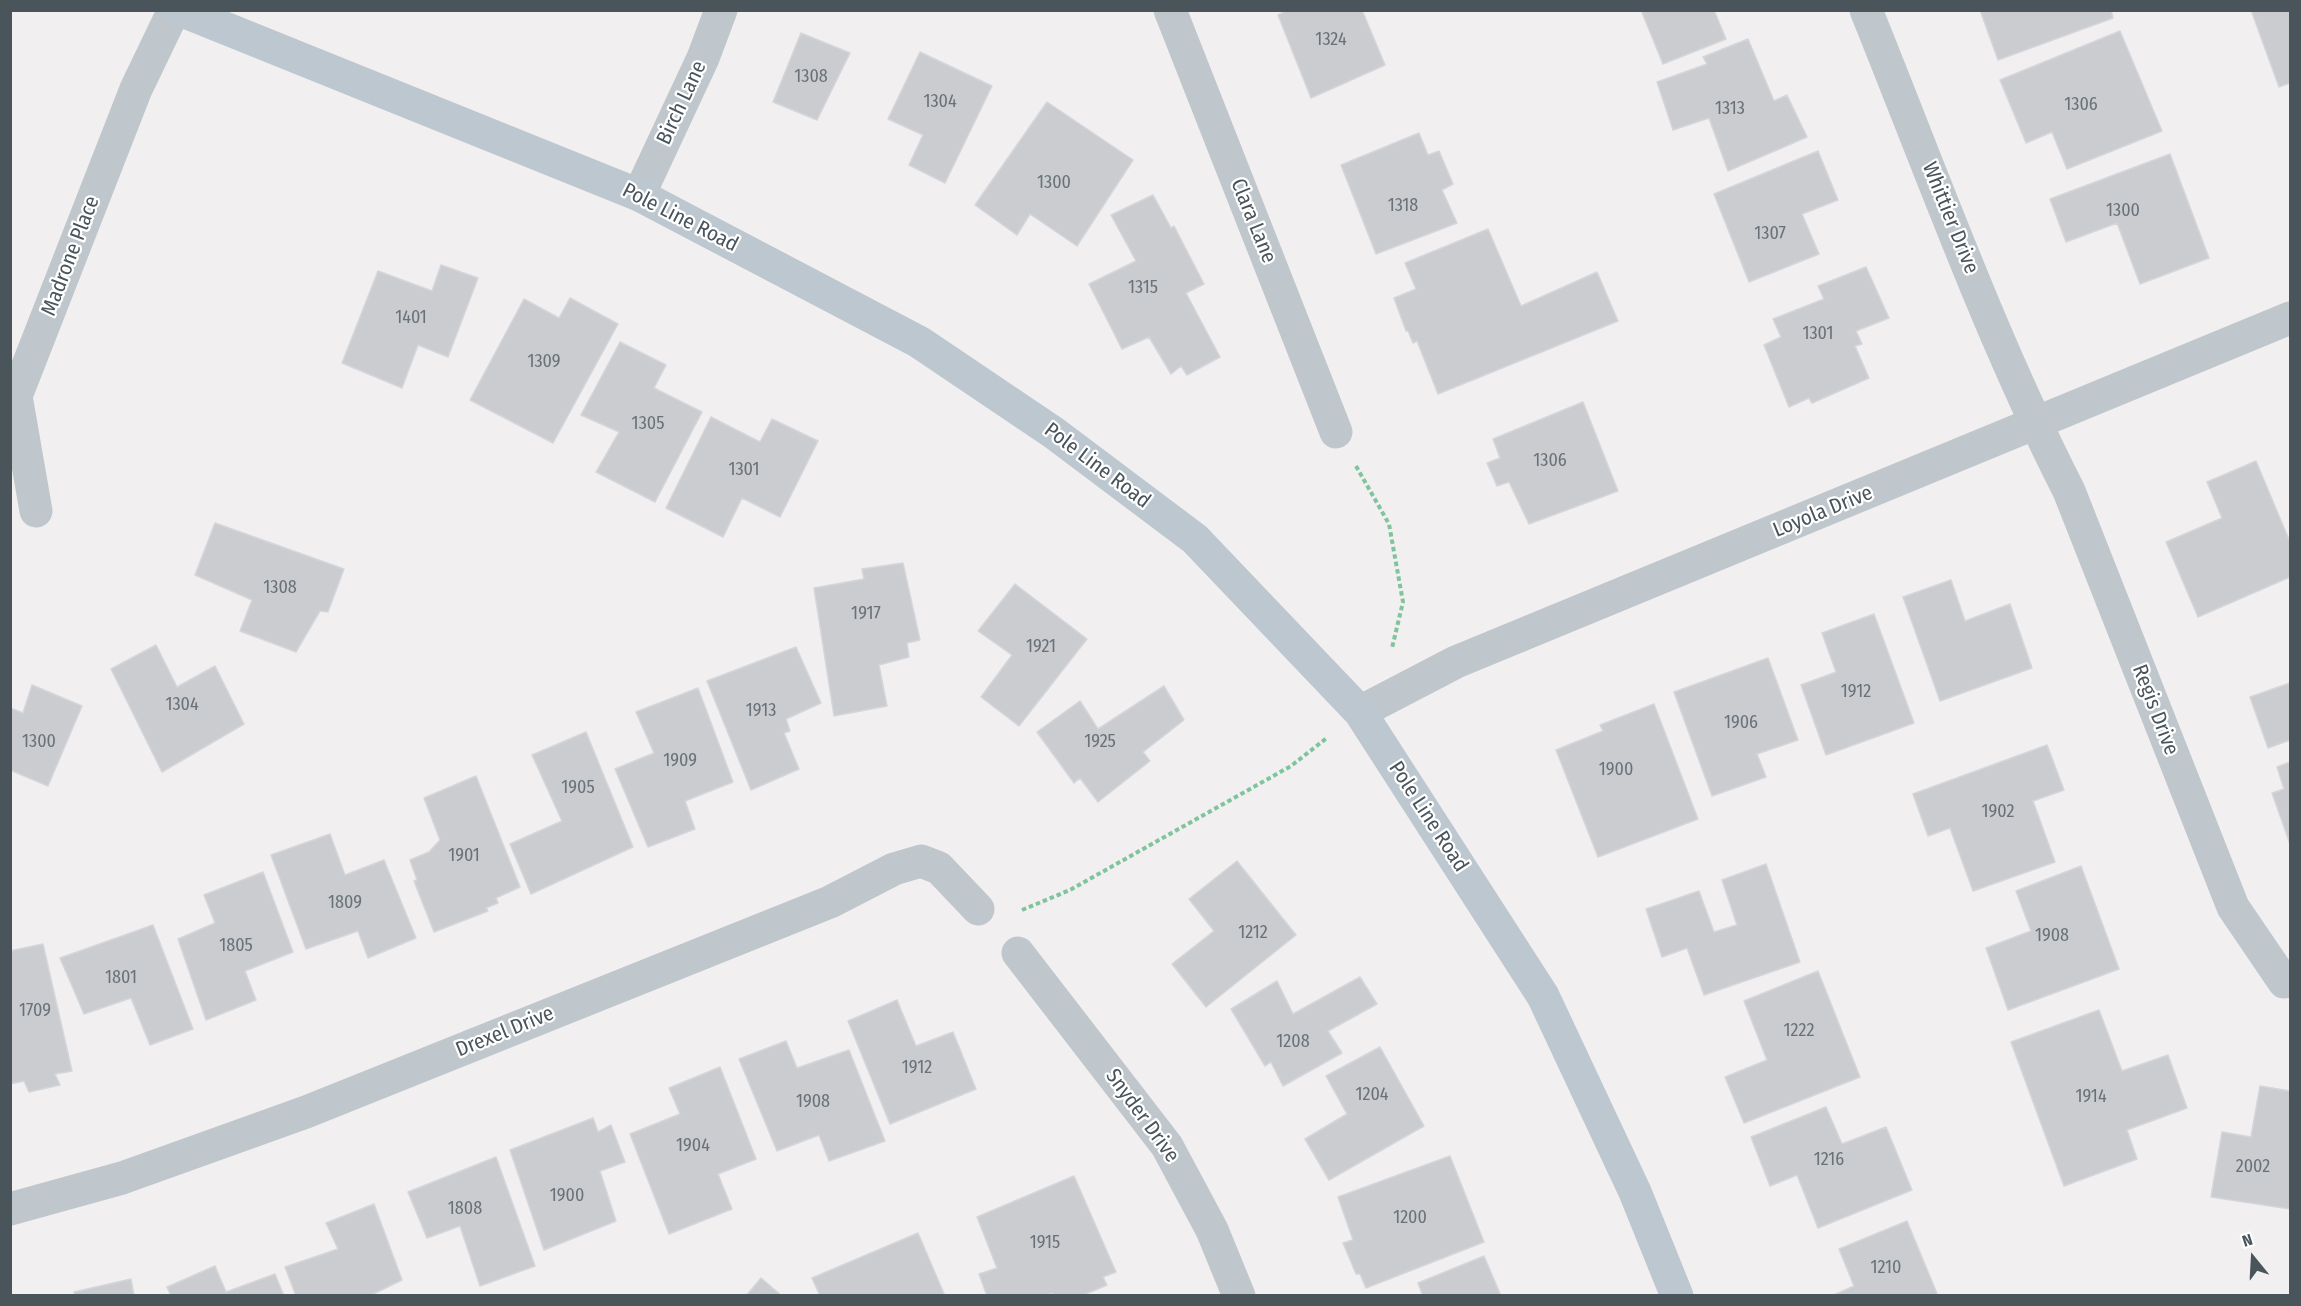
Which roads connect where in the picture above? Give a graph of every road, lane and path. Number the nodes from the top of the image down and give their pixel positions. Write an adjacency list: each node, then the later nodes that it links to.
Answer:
1 (174, 10): 10 (street, Madrone Place)
2 (180, 10): 6 (main road, Pole Line Road)
3 (721, 10): 6 (street, Birch Lane)
4 (1170, 10): 9 (street, Clara Lane)
5 (1866, 10): 8 (street, Whittier Drive)
6 (639, 195): 12 (main road, Pole Line Road)
7 (2290, 318): 8 (street, Loyola Drive)
8 (2035, 425): 12 (street, Loyola Drive); 16 (street, Regis Drive)
9 (1336, 432): 11 (path)
10 (36, 510)
11 (1391, 651)
12 (1360, 712): 14 (path); 19 (main road, Pole Line Road)
13 (978, 909): 17 (street, Drexel Drive)
14 (1020, 911)
15 (1018, 953): 18 (street, Snyder Drive)
16 (2290, 981)
17 (10, 1209)
18 (1239, 1296)
19 (1677, 1296)

